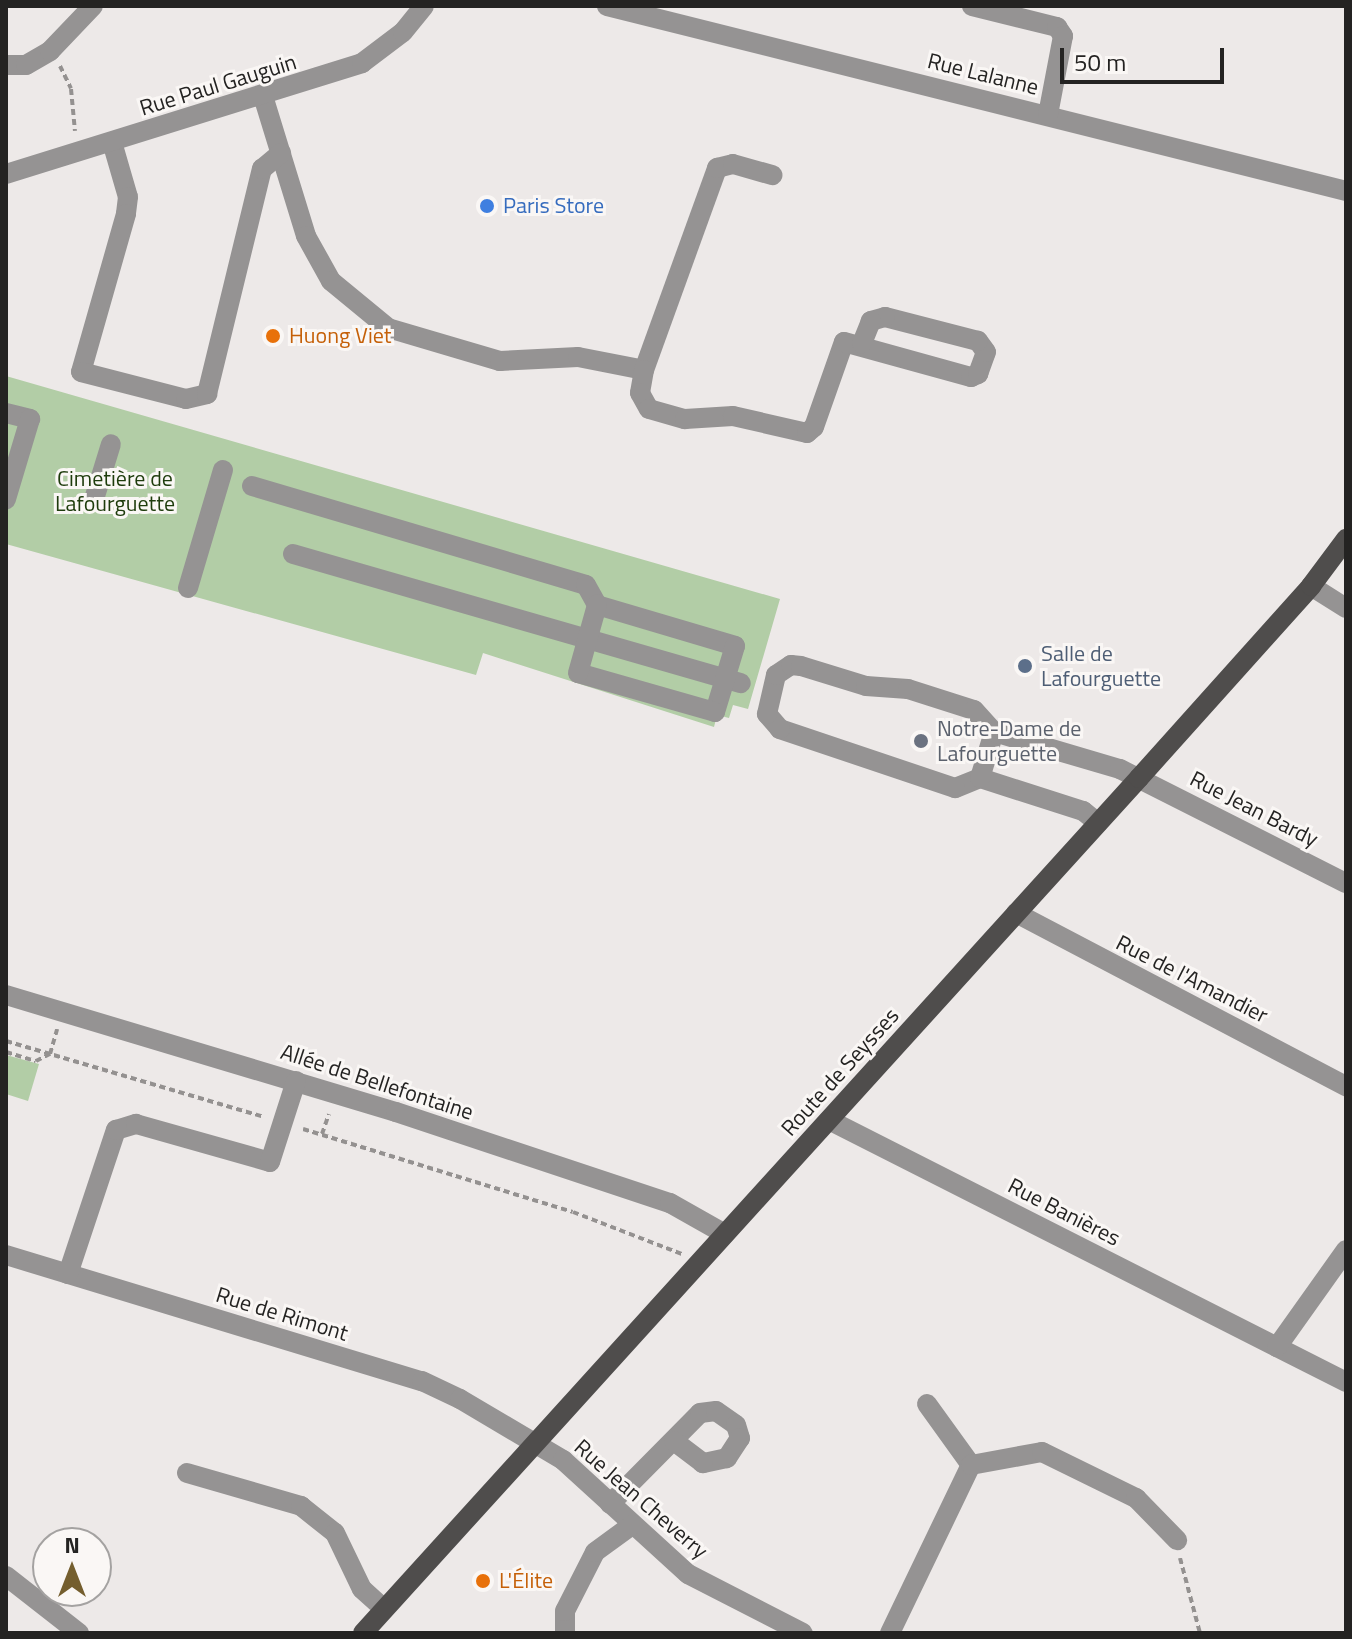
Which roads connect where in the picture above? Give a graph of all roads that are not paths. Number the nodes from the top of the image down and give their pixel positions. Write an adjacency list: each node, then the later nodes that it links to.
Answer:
1 (93, 6): 5 (street)
2 (424, 6): 6 (street, Rue Paul Gauguin)
3 (607, 6): 7 (street, Rue Lalanne)
4 (972, 6): 7 (street)
5 (6, 65)
6 (263, 96): 8 (street, Rue Paul Gauguin); 9 (street)
7 (1048, 115): 12 (street, Rue Lalanne)
8 (103, 144): 9 (street); 10 (street, Rue Paul Gauguin)
9 (281, 153): 14 (street)
10 (6, 174)
11 (772, 175): 14 (street)
12 (1346, 191)
13 (862, 343): 13 (street); 14 (street)
14 (644, 370)
15 (6, 413): 20 (street)
16 (111, 444): 19 (street)
17 (223, 470): 24 (street)
18 (252, 486): 25 (street)
19 (95, 496)
20 (6, 499)
21 (1346, 539): 23 (main road, Route de Seysses)
22 (293, 554): 27 (street)
23 (1311, 586): 26 (street); 31 (main road, Route de Seysses)
24 (188, 588)
25 (597, 605): 27 (street); 28 (street)
26 (1346, 608)
27 (588, 638): 28 (street); 28 (street)
28 (733, 680)
29 (994, 732): 30 (street); 30 (street); 31 (street, Rue Jean Bardy)
30 (980, 778): 32 (street)
31 (1139, 778): 32 (main road, Route de Seysses); 33 (street, Rue Jean Bardy)
32 (1098, 823): 34 (main road, Route de Seysses)
33 (1346, 883)
34 (1016, 913): 37 (street, Rue de l'Amandier); 38 (main road, Route de Seysses)
35 (6, 995): 36 (street, Allée de Bellefontaine)
36 (296, 1081): 39 (street, Allée de Bellefontaine); 42 (street)
37 (1346, 1086)
38 (829, 1120): 39 (main road, Route de Seysses); 43 (street, Rue Banières)
39 (725, 1234): 47 (main road, Route de Seysses)
40 (1346, 1250): 43 (street)
41 (6, 1255): 42 (street, Rue de Rimont)
42 (68, 1274): 47 (street, Rue de Rimont)
43 (1277, 1347): 44 (street, Rue Banières)
44 (1346, 1382)
45 (927, 1404): 48 (street)
46 (674, 1441): 50 (street)
47 (534, 1444): 50 (street, Rue Jean Cheverry); 54 (main road, Route de Seysses)
48 (971, 1465): 52 (street); 59 (street)
49 (187, 1473): 54 (street)
50 (610, 1504): 51 (street, Rue Jean Cheverry)
51 (632, 1525): 57 (street); 58 (street, Rue Jean Cheverry)
52 (1177, 1540)
53 (6, 1576): 55 (street)
54 (384, 1609): 56 (main road, Route de Seysses)
55 (79, 1633)
56 (363, 1633)
57 (565, 1633)
58 (803, 1633)
59 (890, 1633)

